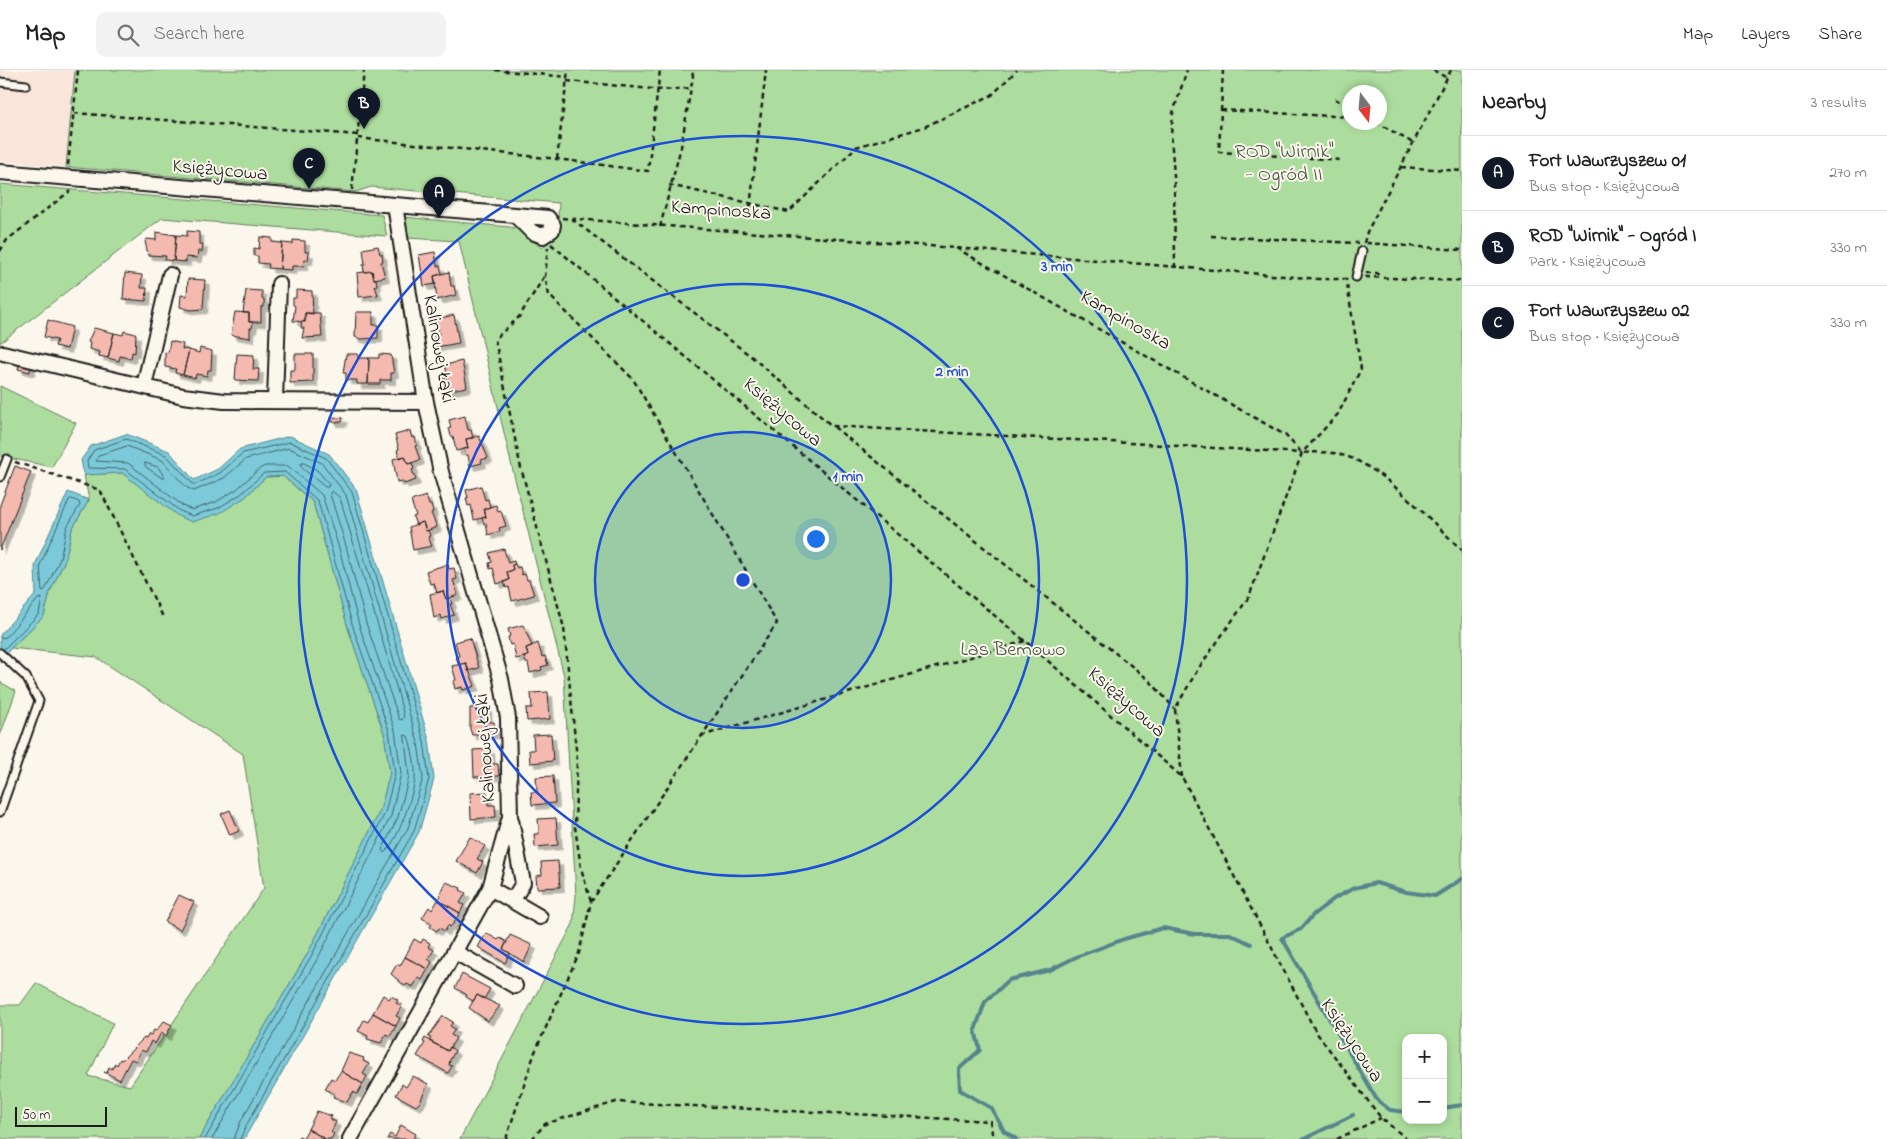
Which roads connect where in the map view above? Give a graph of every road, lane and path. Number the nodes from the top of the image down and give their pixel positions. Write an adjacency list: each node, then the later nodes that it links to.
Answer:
1 (78, 70): 22 (path)
2 (364, 70): 25 (path)
3 (495, 70): 14 (path)
4 (568, 70): 14 (path)
5 (660, 70): 18 (path)
6 (692, 70): 17 (path)
7 (766, 70): 37 (path)
8 (1017, 70): 37 (path)
9 (1187, 70): 49 (path)
10 (1223, 70): 21 (path)
11 (1433, 70): 13 (path)
12 (1451, 70): 13 (path)
13 (1447, 78): 26 (path)
14 (567, 79): 18 (path); 27 (path)
15 (0, 82): 16 (lane)
16 (26, 85)
17 (691, 88): 18 (path); 33 (path)
18 (658, 90): 27 (path)
19 (1335, 99): 20 (path)
20 (1342, 103)
21 (1221, 110): 23 (path); 28 (path)
22 (74, 113): 25 (path); 29 (path)
23 (1342, 117)
24 (1387, 128): 26 (path)
25 (358, 137): 27 (path); 35 (path)
26 (1413, 143): 30 (path)
27 (557, 159)
28 (1341, 160)
29 (68, 167)
30 (1401, 167): 31 (path); 44 (path)
31 (1462, 171)
32 (0, 172): 36 (street, Księżycowa)
33 (669, 185): 37 (path); 41 (path)
34 (71, 191): 48 (path)
35 (352, 191)
36 (395, 205): 38 (street, Księżycowa); 59 (street, Kalinowej Łąki)
37 (750, 205)
38 (515, 215): 39 (street); 43 (street)
39 (548, 218): 40 (path, Kampinoska); 43 (street)
40 (571, 219): 41 (path, Kampinoska); 60 (path)
41 (660, 227): 45 (path, Kampinoska)
42 (1211, 236): 44 (path)
43 (547, 240): 51 (path); 66 (path, Księżycowa)
44 (1364, 243): 46 (path); 47 (path)
45 (955, 248): 49 (path); 61 (path, Kampinoska)
46 (1462, 250)
47 (1362, 251): 52 (lane)
48 (0, 252)
49 (1175, 268): 53 (path)
50 (170, 275): 57 (street)
51 (545, 277): 69 (path); 75 (path)
52 (1359, 277): 53 (path); 54 (path)
53 (1346, 279): 61 (path)
54 (1462, 281)
55 (278, 284): 58 (street)
56 (2, 353): 57 (street)
57 (144, 386): 58 (street)
58 (275, 400): 59 (street)
59 (426, 402): 72 (street, Kalinowej Łąki)
60 (832, 426): 61 (path); 68 (path)
61 (1302, 453): 64 (path); 68 (path)
62 (7, 459): 63 (lane); 65 (path)
63 (0, 477)
64 (1462, 550)
65 (164, 619)
66 (1024, 642): 69 (path); 70 (path, Księżycowa)
67 (0, 653): 71 (lane)
68 (1175, 710): 70 (path)
69 (700, 736): 75 (path)
70 (1182, 777): 79 (path, Księżycowa)
71 (0, 812)
72 (510, 817): 73 (street, Kalinowej Łąki); 74 (street)
73 (490, 888): 74 (street); 77 (street, Kalinowej Łąki)
74 (513, 900): 76 (street)
75 (591, 902): 81 (path)
76 (540, 917)
77 (455, 952): 78 (street); 80 (street, Kalinowej Łąki)
78 (515, 986)
79 (1381, 1118): 84 (path); 85 (path, Księżycowa)
80 (350, 1139)
81 (506, 1139)
82 (532, 1139): 83 (path)
83 (993, 1139)
84 (1336, 1139)
85 (1407, 1139)

